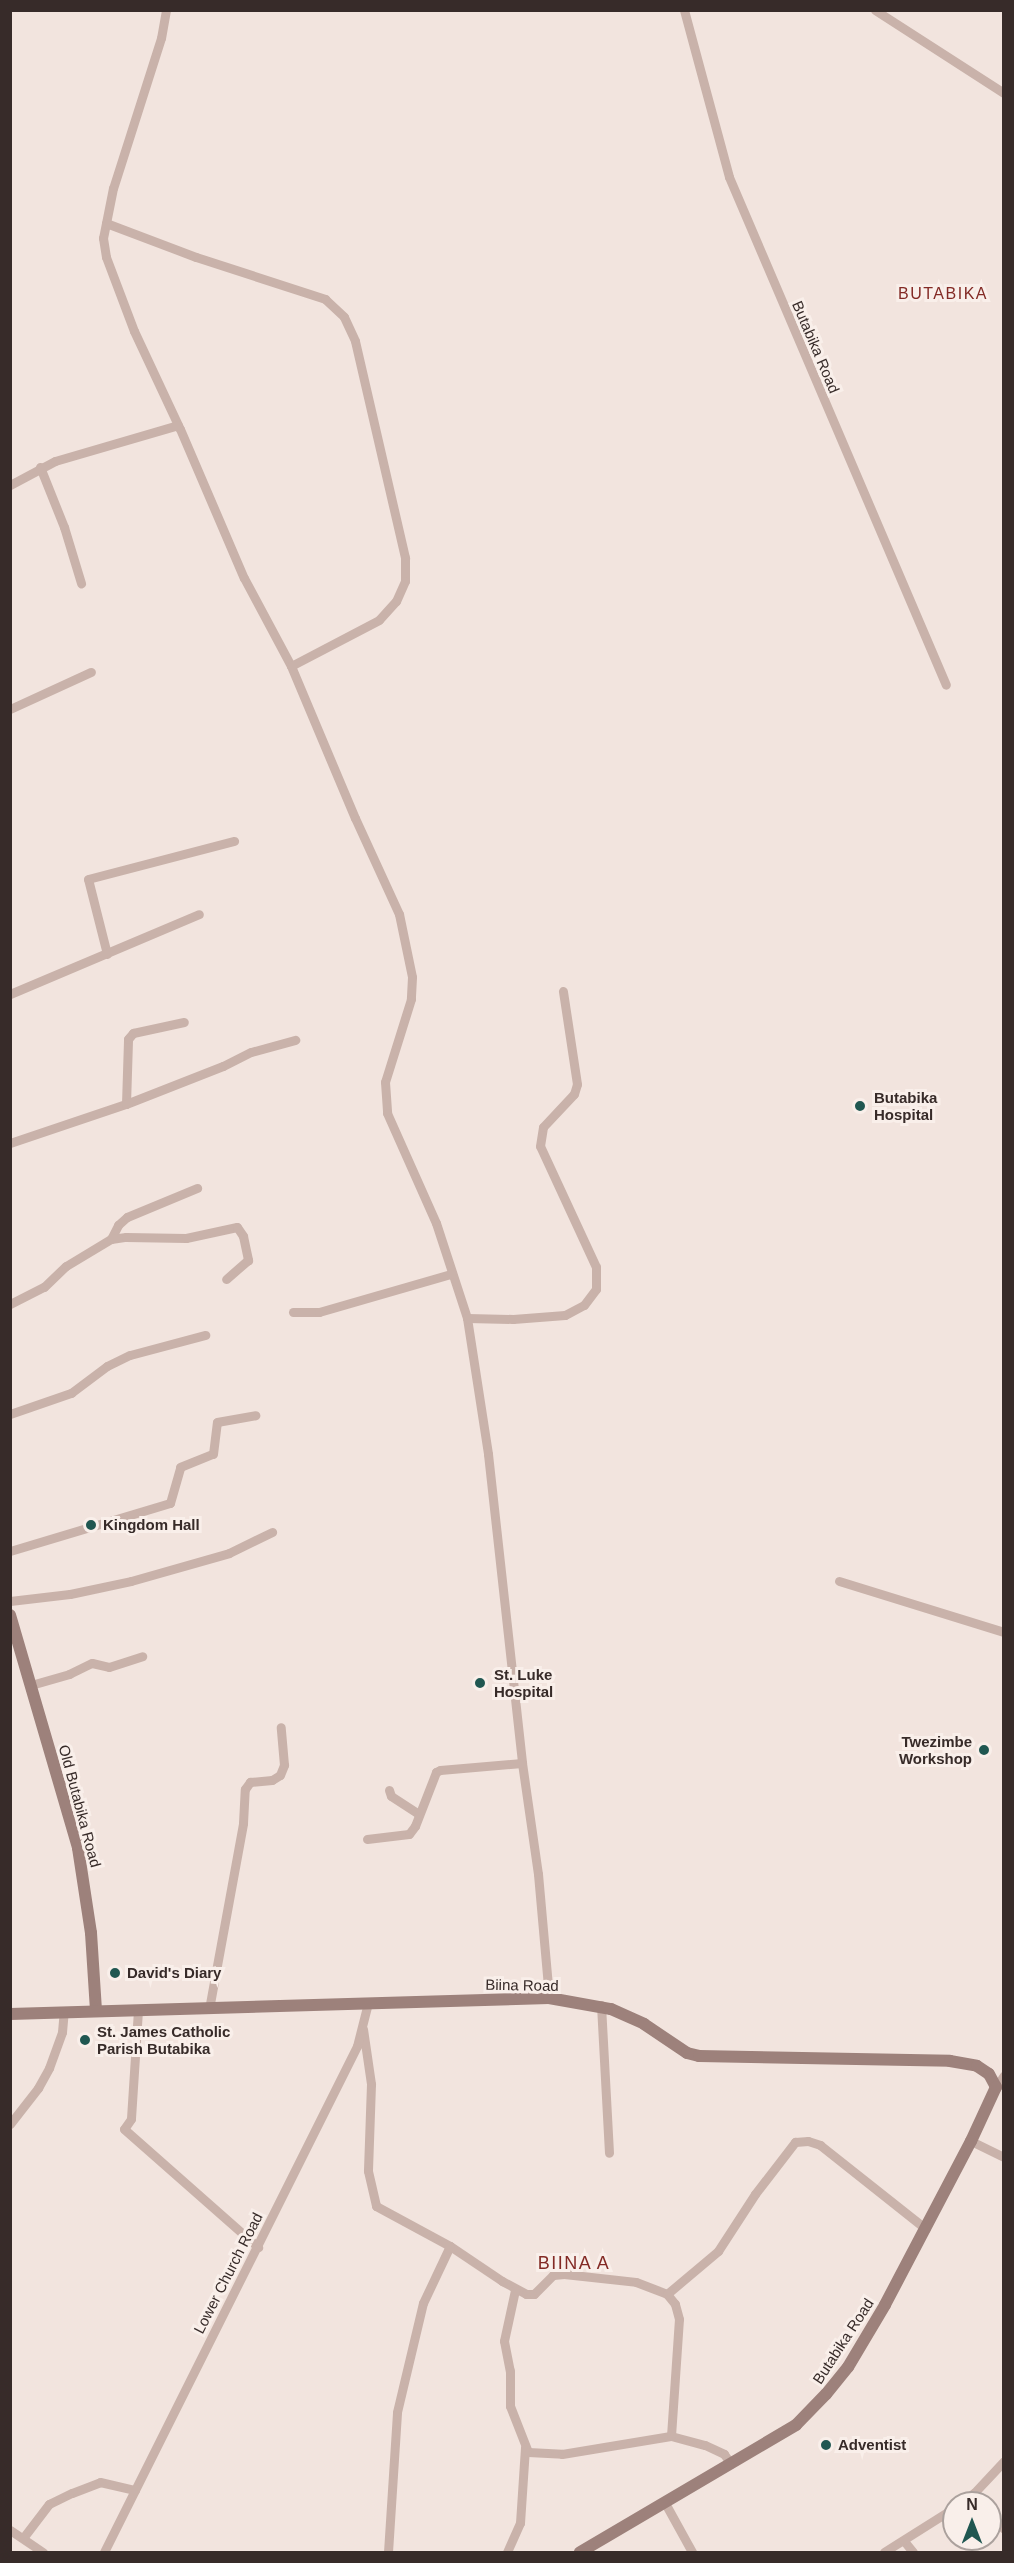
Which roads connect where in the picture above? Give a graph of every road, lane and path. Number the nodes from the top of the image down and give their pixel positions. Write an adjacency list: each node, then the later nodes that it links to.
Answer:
1 (166, 10): 5 (street)
2 (684, 10): 12 (street, Butabika Road)
3 (879, 11): 4 (street)
4 (1004, 93)
5 (106, 223): 6 (street); 10 (street)
6 (177, 425): 7 (street); 10 (street)
7 (40, 467): 8 (street); 9 (street)
8 (10, 484)
9 (81, 583)
10 (291, 666): 25 (street)
11 (91, 672): 13 (street)
12 (946, 685)
13 (10, 709)
14 (234, 841): 16 (street)
15 (199, 914): 16 (street)
16 (106, 954): 18 (street)
17 (563, 992): 29 (street)
18 (10, 994)
19 (184, 1022): 21 (street)
20 (295, 1040): 21 (street)
21 (126, 1104): 22 (street)
22 (10, 1143)
23 (197, 1188): 24 (street)
24 (111, 1239): 26 (street); 27 (street)
25 (451, 1274): 28 (street); 29 (street)
26 (226, 1278)
27 (10, 1304)
28 (293, 1312)
29 (467, 1318): 42 (street)
30 (205, 1335): 31 (street)
31 (10, 1414)
32 (255, 1415): 34 (street)
33 (272, 1532): 36 (street)
34 (10, 1551)
35 (839, 1581): 38 (street)
36 (10, 1601)
37 (10, 1615): 40 (main road, Old Butabika Road)
38 (1004, 1632)
39 (142, 1656): 40 (street)
40 (31, 1685): 50 (main road, Old Butabika Road)
41 (281, 1727): 49 (street)
42 (522, 1763): 44 (street); 46 (street)
43 (389, 1790): 44 (street)
44 (419, 1814): 45 (street)
45 (367, 1839)
46 (549, 1998): 47 (main road, Biina Road); 48 (main road, Biina Road)
47 (368, 2003): 49 (main road, Biina Road); 54 (street, Lower Church Road)
48 (601, 2006): 56 (main road, Biina Road); 59 (street)
49 (209, 2009): 51 (main road, Biina Road)
50 (96, 2010): 51 (main road, Biina Road); 52 (main road, Biina Road)
51 (138, 2010): 63 (street)
52 (64, 2011): 53 (main road, Biina Road); 57 (street)
53 (10, 2014)
54 (363, 2026): 62 (street); 63 (street, Lower Church Road)
55 (1004, 2075): 56 (street, Butabika Road)
56 (996, 2087): 58 (main road, Butabika Road)
57 (10, 2124)
58 (971, 2141): 60 (street); 61 (main road, Butabika Road)
59 (609, 2152)
60 (1004, 2157)
61 (926, 2229): 65 (street); 69 (main road, Butabika Road)
62 (450, 2246): 64 (street); 79 (street)
63 (258, 2247): 70 (street, Lower Church Road)
64 (515, 2289): 65 (street); 67 (street)
65 (667, 2294): 66 (street)
66 (671, 2436): 67 (street); 69 (street)
67 (525, 2447): 80 (street)
68 (1004, 2461): 71 (street)
69 (731, 2464): 72 (main road, Butabika Road)
70 (135, 2490): 75 (street); 78 (street, Lower Church Road)
71 (976, 2491)
72 (665, 2503): 81 (main road, Butabika Road); 82 (street)
73 (942, 2516): 76 (street)
74 (10, 2530): 75 (street)
75 (22, 2538): 77 (street)
76 (904, 2541): 83 (street); 84 (street)
77 (43, 2553)
78 (104, 2553)
79 (388, 2553)
80 (507, 2553)
81 (580, 2553)
82 (692, 2553)
83 (884, 2553)
84 (913, 2553)

